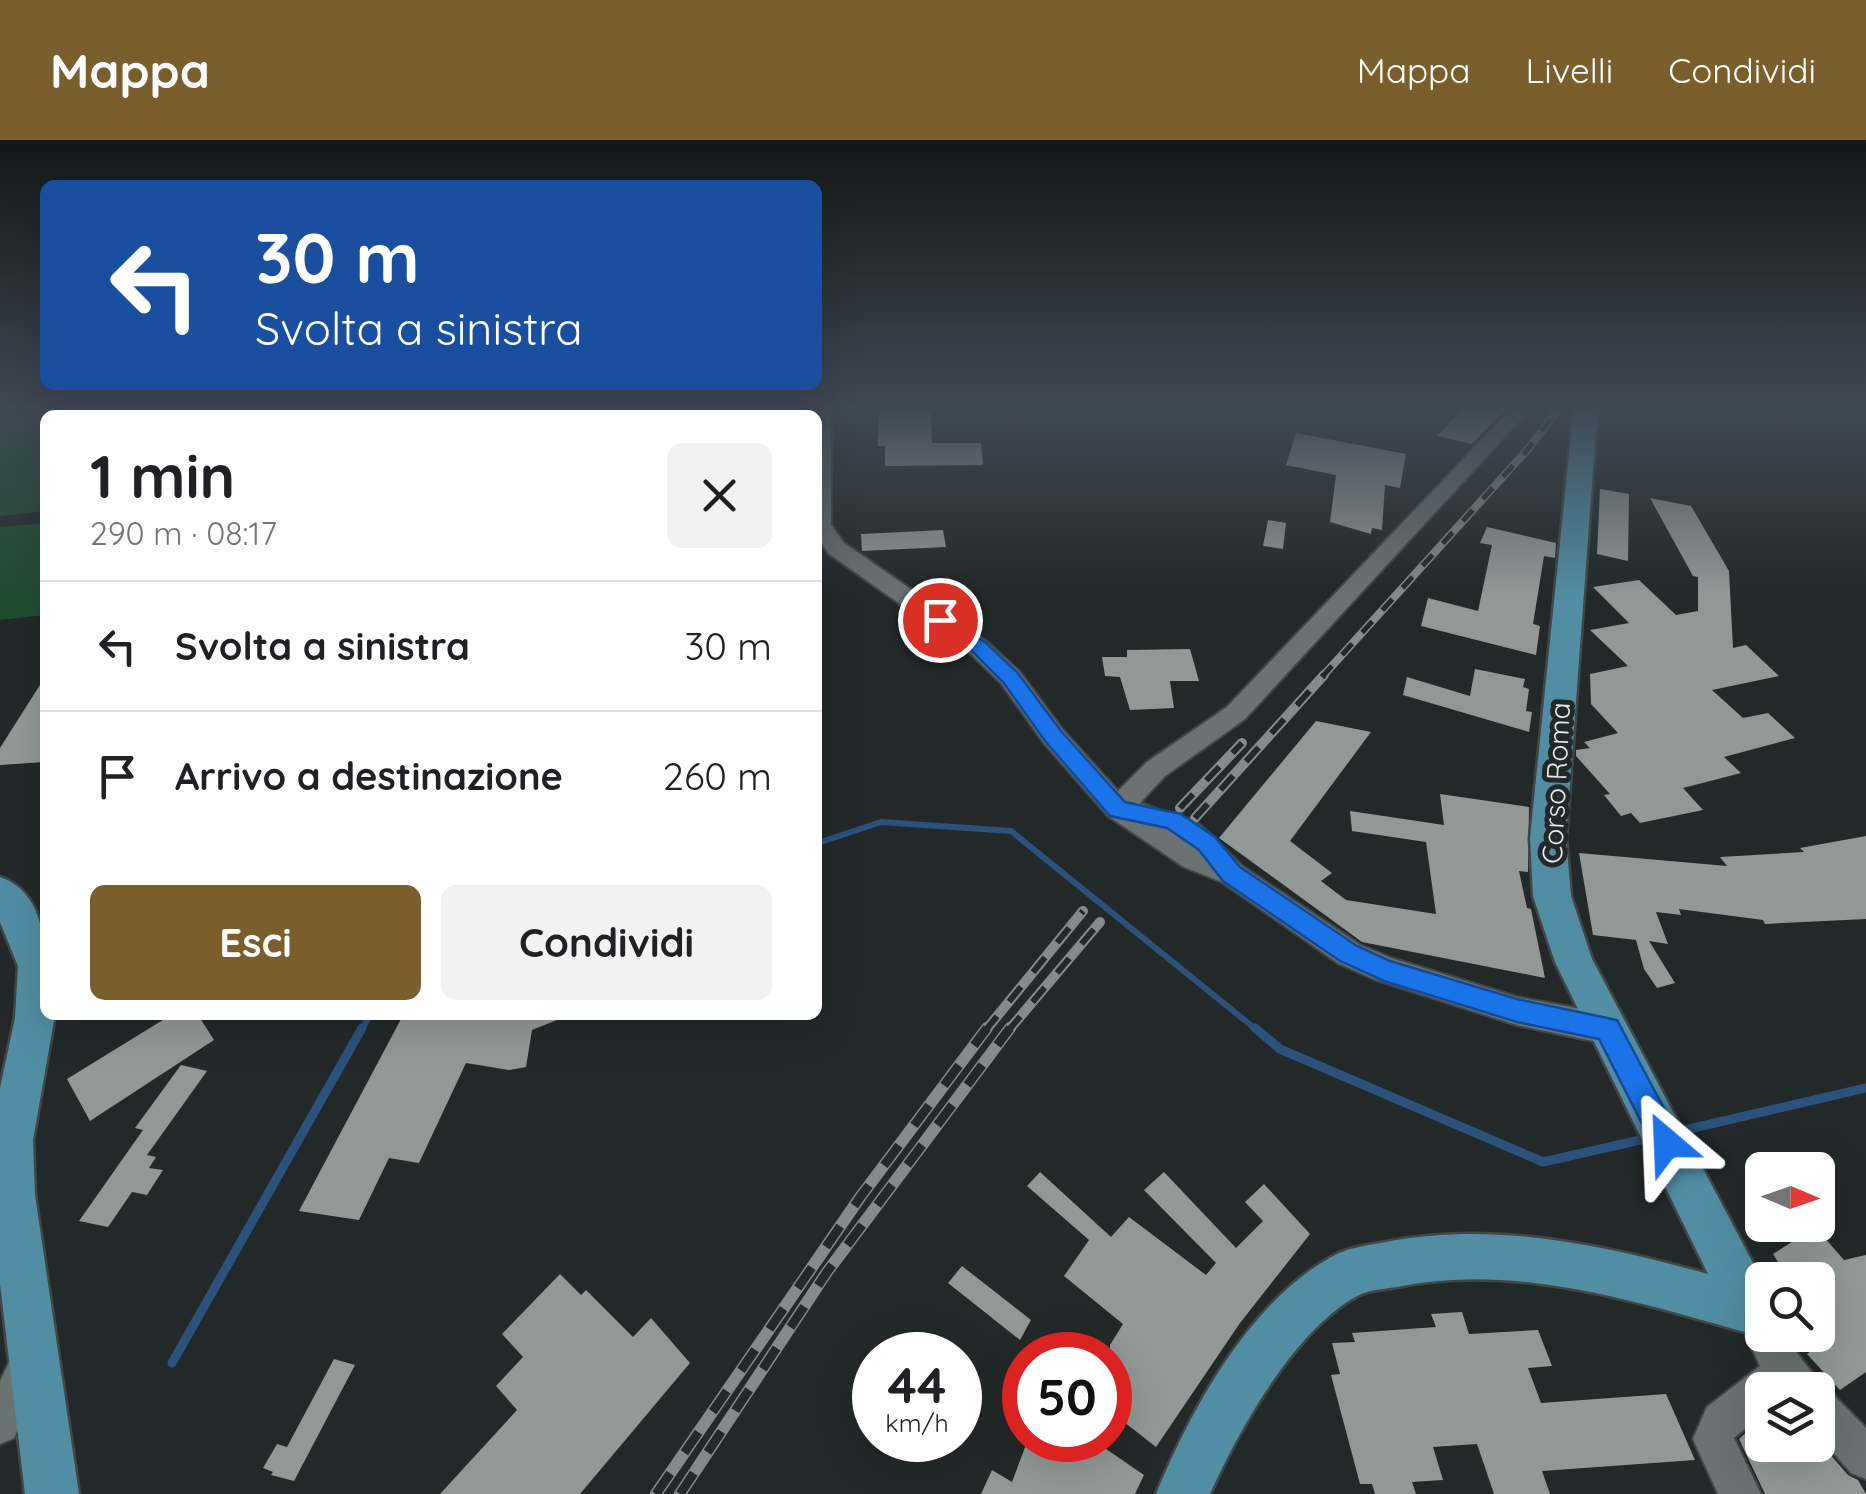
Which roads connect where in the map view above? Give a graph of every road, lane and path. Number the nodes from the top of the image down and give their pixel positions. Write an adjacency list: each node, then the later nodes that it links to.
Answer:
1 (1465, 470): 4 (street)
2 (1581, 470): 6 (main road, Corso Roma)
3 (822, 528): 4 (street)
4 (1118, 810): 6 (street)
5 (0, 892): 9 (main road)
6 (1607, 1029): 7 (main road, Corso Roma)
7 (1745, 1296)
8 (1745, 1320): 15 (main road)
9 (34, 1354): 11 (street); 14 (main road)
10 (1745, 1408): 16 (street)
11 (0, 1424)
12 (1835, 1424): 13 (street)
13 (1866, 1458)
14 (52, 1494)
15 (1183, 1494)
16 (1740, 1494)

